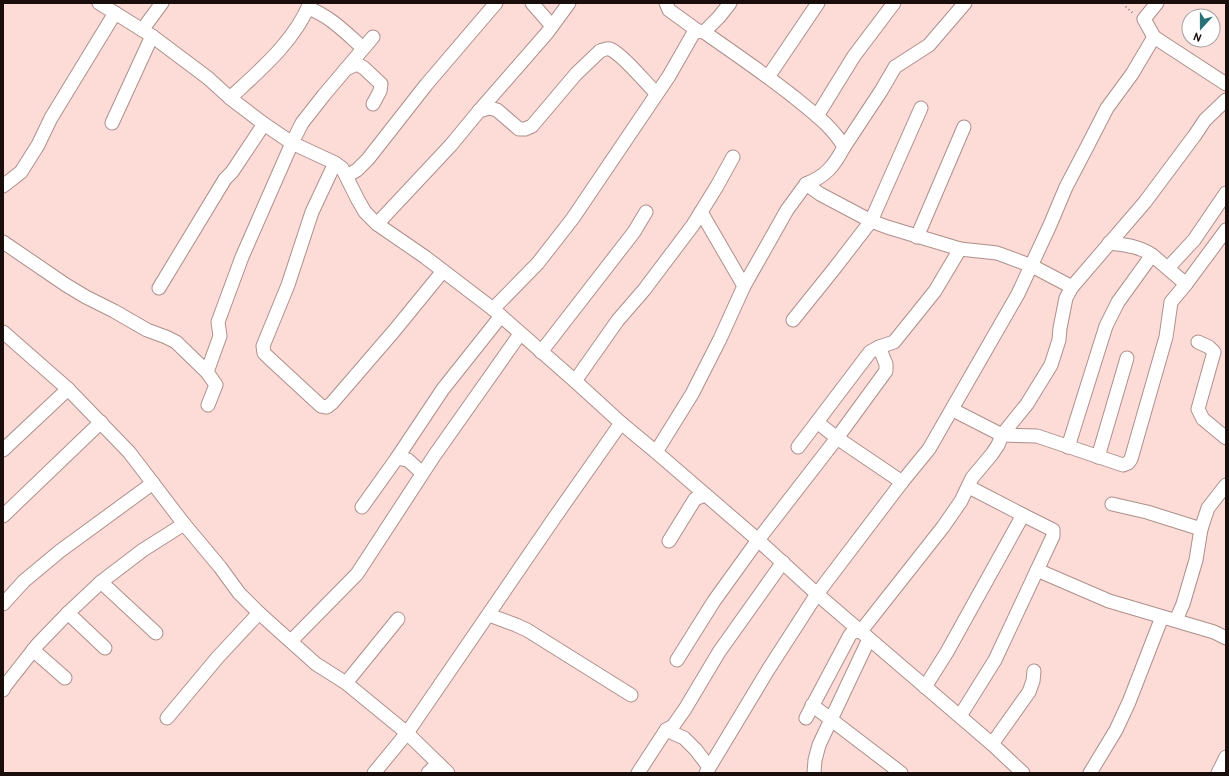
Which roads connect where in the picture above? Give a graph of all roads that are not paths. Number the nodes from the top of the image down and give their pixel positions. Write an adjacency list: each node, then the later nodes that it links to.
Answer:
1 (100, 3): 13 (street)
2 (162, 3): 16 (street)
3 (496, 3): 37 (street)
4 (532, 3): 14 (street)
5 (569, 3): 14 (street)
6 (666, 3): 15 (street)
7 (730, 3): 15 (street)
8 (818, 3): 21 (street)
9 (894, 3): 29 (street)
10 (965, 3): 34 (street)
11 (1157, 3): 18 (street)
12 (309, 6): 19 (street); 24 (street)
13 (115, 13): 16 (street); 39 (street)
14 (552, 26): 28 (street)
15 (701, 31): 21 (street); 23 (street)
16 (147, 33): 24 (street); 30 (street)
17 (373, 37): 19 (street)
18 (1154, 37): 22 (street); 51 (street)
19 (363, 48): 20 (street)
20 (346, 69): 26 (street); 33 (street)
21 (768, 77): 29 (street)
22 (1226, 84)
23 (656, 93): 28 (street); 58 (street)
24 (230, 98): 31 (street)
25 (1226, 100): 48 (street)
26 (373, 104)
27 (921, 108): 43 (street)
28 (479, 111): 44 (street)
29 (817, 116): 34 (street)
30 (112, 123)
31 (264, 124): 33 (street); 57 (street)
32 (964, 127): 46 (street)
33 (292, 143): 36 (street); 66 (street)
34 (844, 147): 38 (street)
35 (733, 157): 42 (street)
36 (335, 163): 37 (street); 53 (street)
37 (347, 176): 44 (street)
38 (806, 184): 43 (street); 55 (street)
39 (3, 186)
40 (1226, 193): 52 (street)
41 (646, 212): 64 (street)
42 (701, 212): 55 (street); 67 (street)
43 (871, 221): 46 (street); 59 (street)
44 (377, 224): 53 (street)
45 (1226, 230): 54 (street)
46 (917, 237): 49 (street)
47 (3, 242): 66 (street)
48 (1109, 243): 50 (street); 56 (street)
49 (960, 250): 51 (street); 63 (street)
50 (1152, 255): 52 (street); 78 (street)
51 (1032, 266): 56 (street); 70 (street)
52 (1168, 268): 54 (street)
53 (444, 271): 58 (street)
54 (1186, 284): 81 (street)
55 (744, 286): 80 (street)
56 (1072, 287): 74 (street)
57 (159, 288)
58 (497, 313): 61 (street); 82 (street)
59 (793, 320)
60 (3, 332): 68 (street)
61 (520, 334): 64 (street); 83 (street)
62 (1198, 342): 76 (street)
63 (879, 347): 72 (street); 75 (street)
64 (541, 352): 67 (street)
65 (1127, 358): 81 (street)
66 (207, 372): 69 (street)
67 (575, 381): 73 (street)
68 (68, 389): 71 (street); 79 (street)
69 (208, 405)
70 (953, 410): 74 (street); 84 (street)
71 (101, 422): 85 (street); 92 (street)
72 (817, 422): 75 (street); 77 (street)
73 (621, 423): 80 (street); 104 (street)
74 (1002, 435): 78 (street); 87 (street)
75 (837, 438): 84 (street); 95 (street)
76 (1226, 438)
77 (798, 447)
78 (1068, 448): 81 (street)
79 (3, 450)
80 (656, 452): 88 (street)
81 (1098, 457)
82 (397, 458): 83 (street); 90 (street)
83 (422, 473): 111 (street)
84 (902, 482): 100 (street)
85 (153, 483): 93 (street); 101 (street)
86 (1226, 485): 94 (street)
87 (969, 487): 91 (street); 109 (street)
88 (705, 495): 95 (street); 96 (street)
89 (1112, 504): 94 (street)
90 (362, 507)
91 (1023, 515): 98 (street); 118 (street)
92 (3, 516)
93 (184, 524): 99 (street); 103 (street)
94 (1201, 529): 107 (street)
95 (758, 540): 97 (street); 114 (street)
96 (669, 541)
97 (783, 562): 100 (street); 126 (street)
98 (1037, 570): 105 (street); 122 (street)
99 (102, 582): 102 (street); 108 (street)
100 (817, 594): 109 (street); 132 (street)
101 (3, 604)
102 (68, 613): 112 (street); 113 (street)
103 (259, 613): 111 (street); 123 (street)
104 (489, 615): 120 (street); 127 (street)
105 (1162, 617): 107 (street); 140 (street)
106 (398, 619): 117 (street)
107 (1176, 620): 110 (street)
108 (156, 632)
109 (865, 635): 118 (street); 121 (street); 125 (street)
110 (1226, 638)
111 (291, 641): 117 (street)
112 (105, 648)
113 (33, 650): 116 (street); 119 (street)
114 (677, 660)
115 (1034, 671): 128 (street)
116 (65, 678)
117 (346, 683): 127 (street)
118 (925, 687): 122 (street)
119 (3, 690)
120 (631, 695)
121 (812, 705): 124 (street); 125 (street)
122 (960, 716): 128 (street)
123 (167, 718)
124 (806, 718)
125 (831, 718): 131 (street); 138 (street)
126 (666, 730): 132 (street); 136 (street)
127 (407, 733): 130 (street); 133 (street)
128 (992, 744): 139 (street)
129 (1226, 757): 141 (street)
130 (438, 763): 134 (street); 135 (street)
131 (815, 766): 137 (street)
132 (708, 770)
133 (374, 773)
134 (428, 773)
135 (448, 773)
136 (638, 773)
137 (803, 773)
138 (901, 773)
139 (1023, 773)
140 (1090, 773)
141 (1218, 773)

